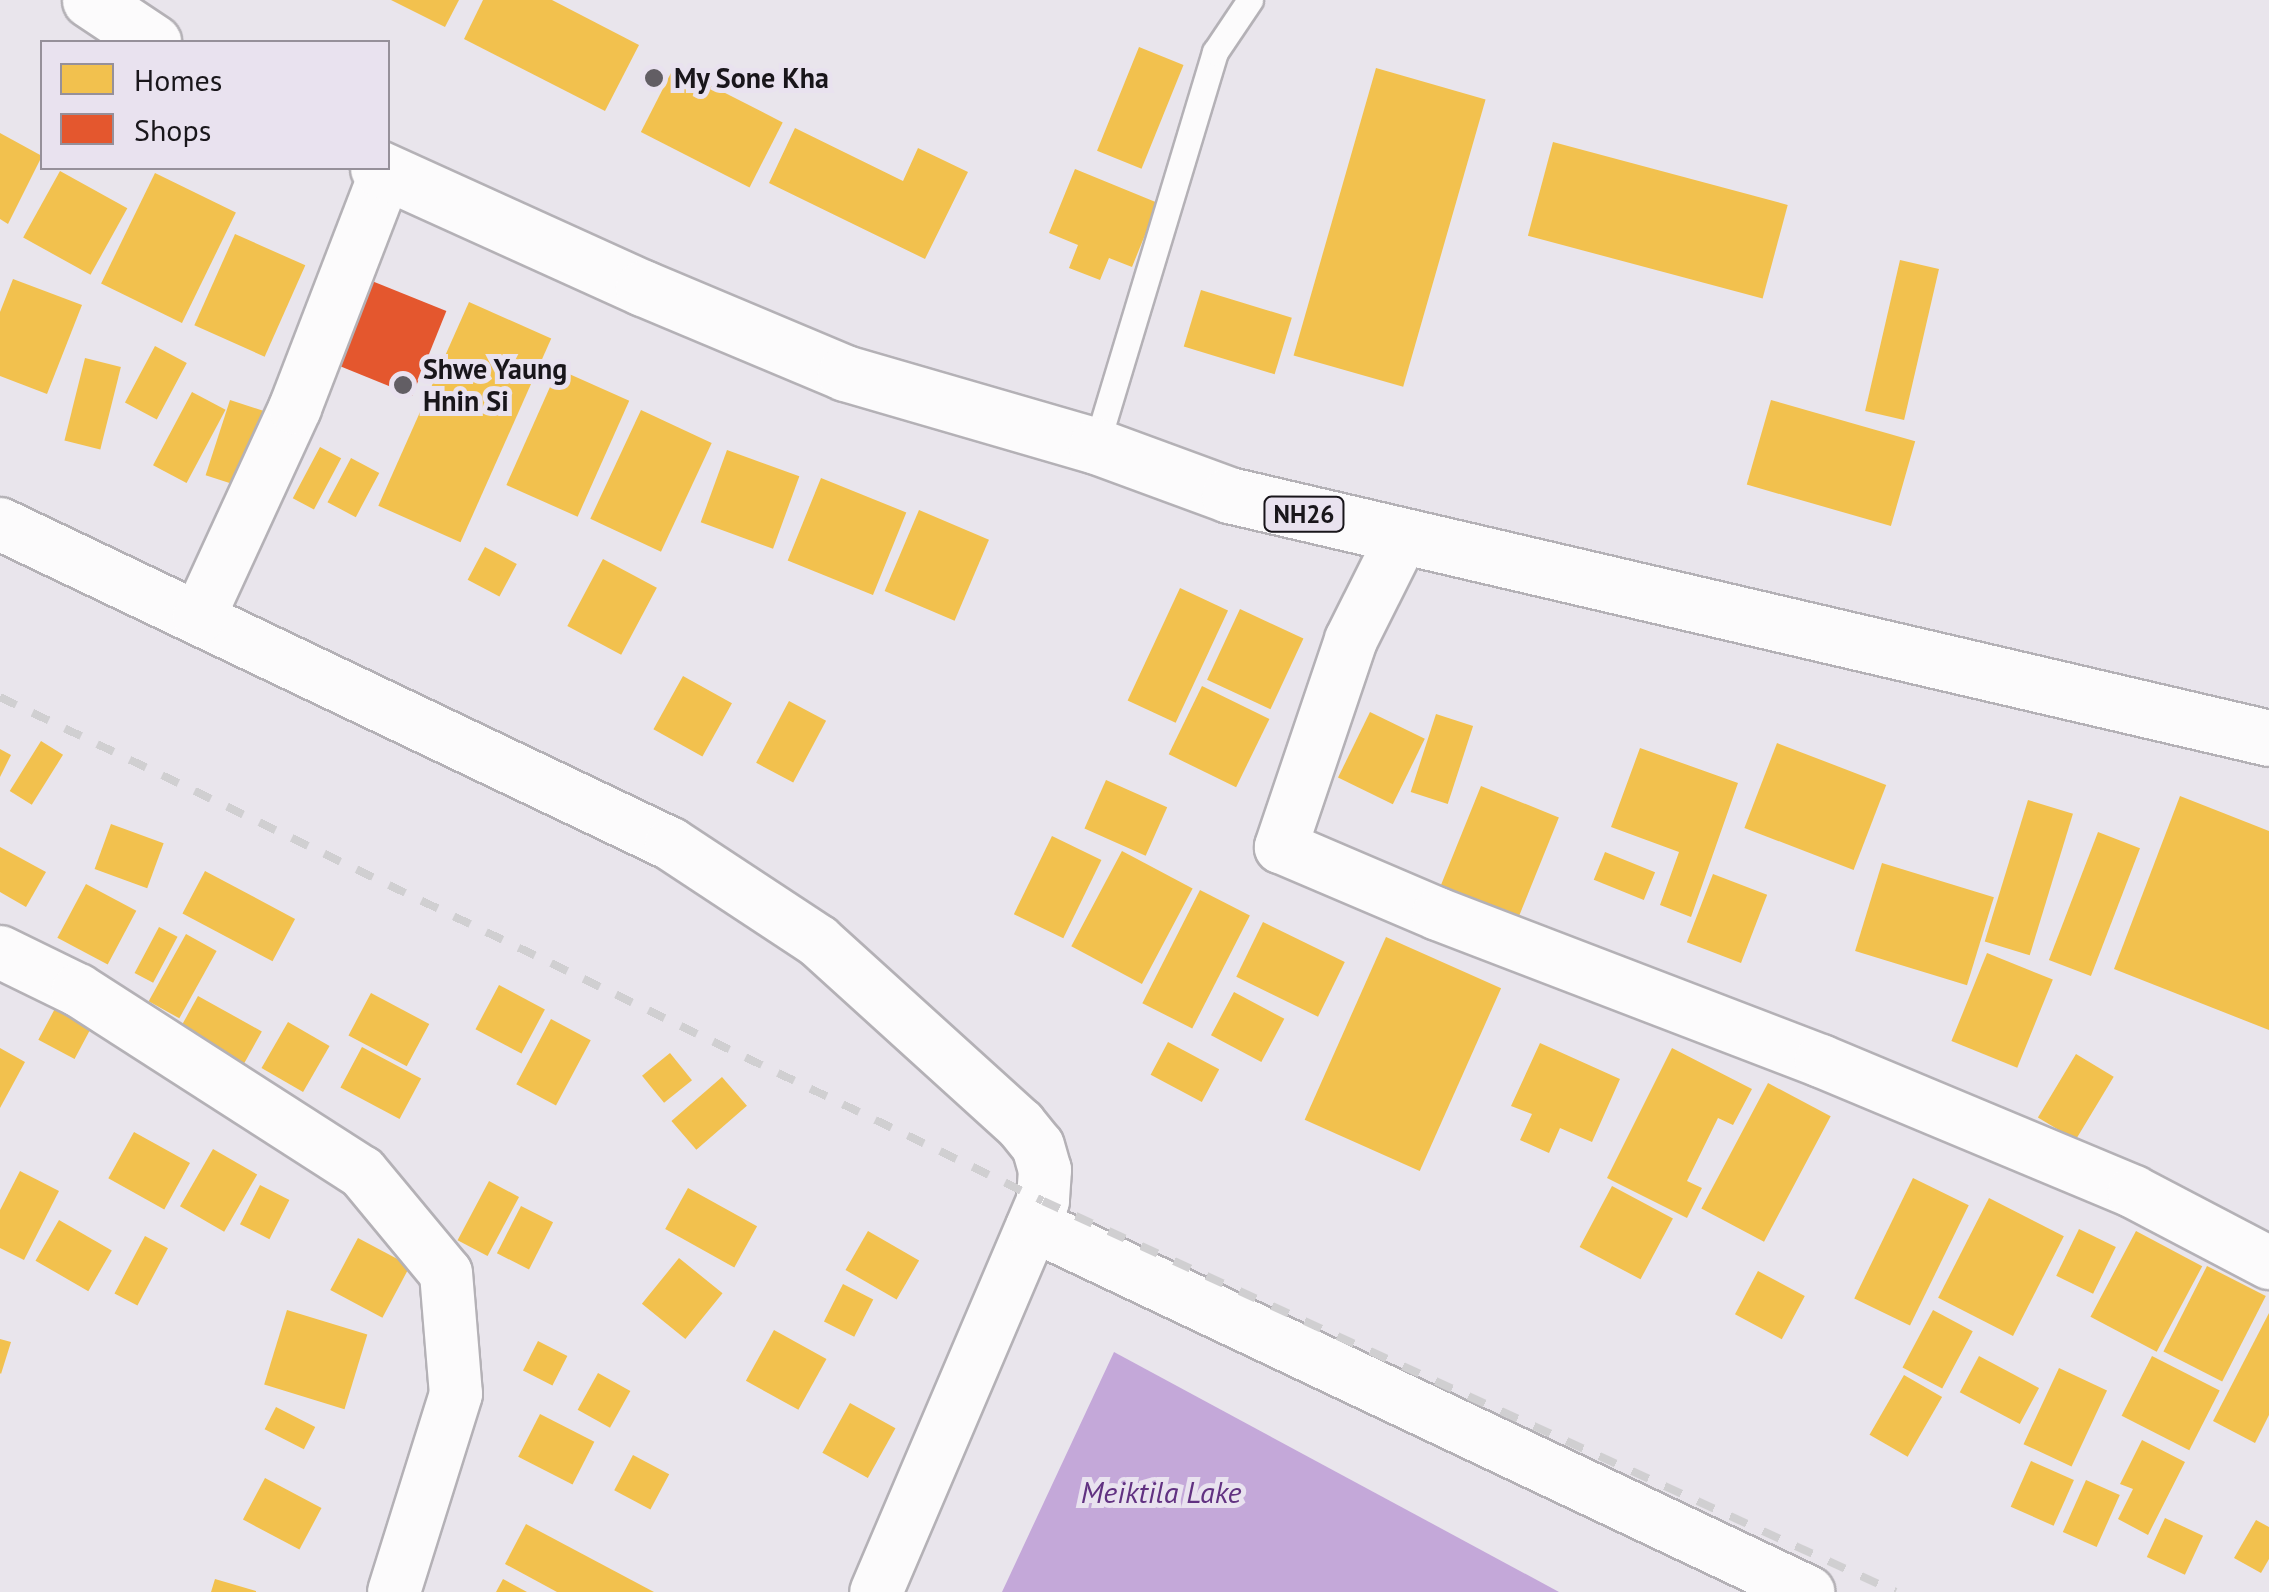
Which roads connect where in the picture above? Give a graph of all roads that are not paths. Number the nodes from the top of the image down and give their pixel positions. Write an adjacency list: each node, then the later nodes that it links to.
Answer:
1 (90, 0): 3 (highway)
2 (1250, 0): 5 (lane)
3 (149, 40)
4 (382, 170): 5 (highway, NH26); 8 (street)
5 (1096, 446): 7 (highway, NH26)
6 (0, 524): 8 (street)
7 (1402, 538): 9 (highway, NH26); 12 (street)
8 (199, 618): 11 (street)
9 (2269, 738)
10 (0, 952): 13 (street)
11 (1033, 1225): 14 (street); 15 (street)
12 (2269, 1263)
13 (394, 1592)
14 (876, 1592)
15 (1808, 1592)

